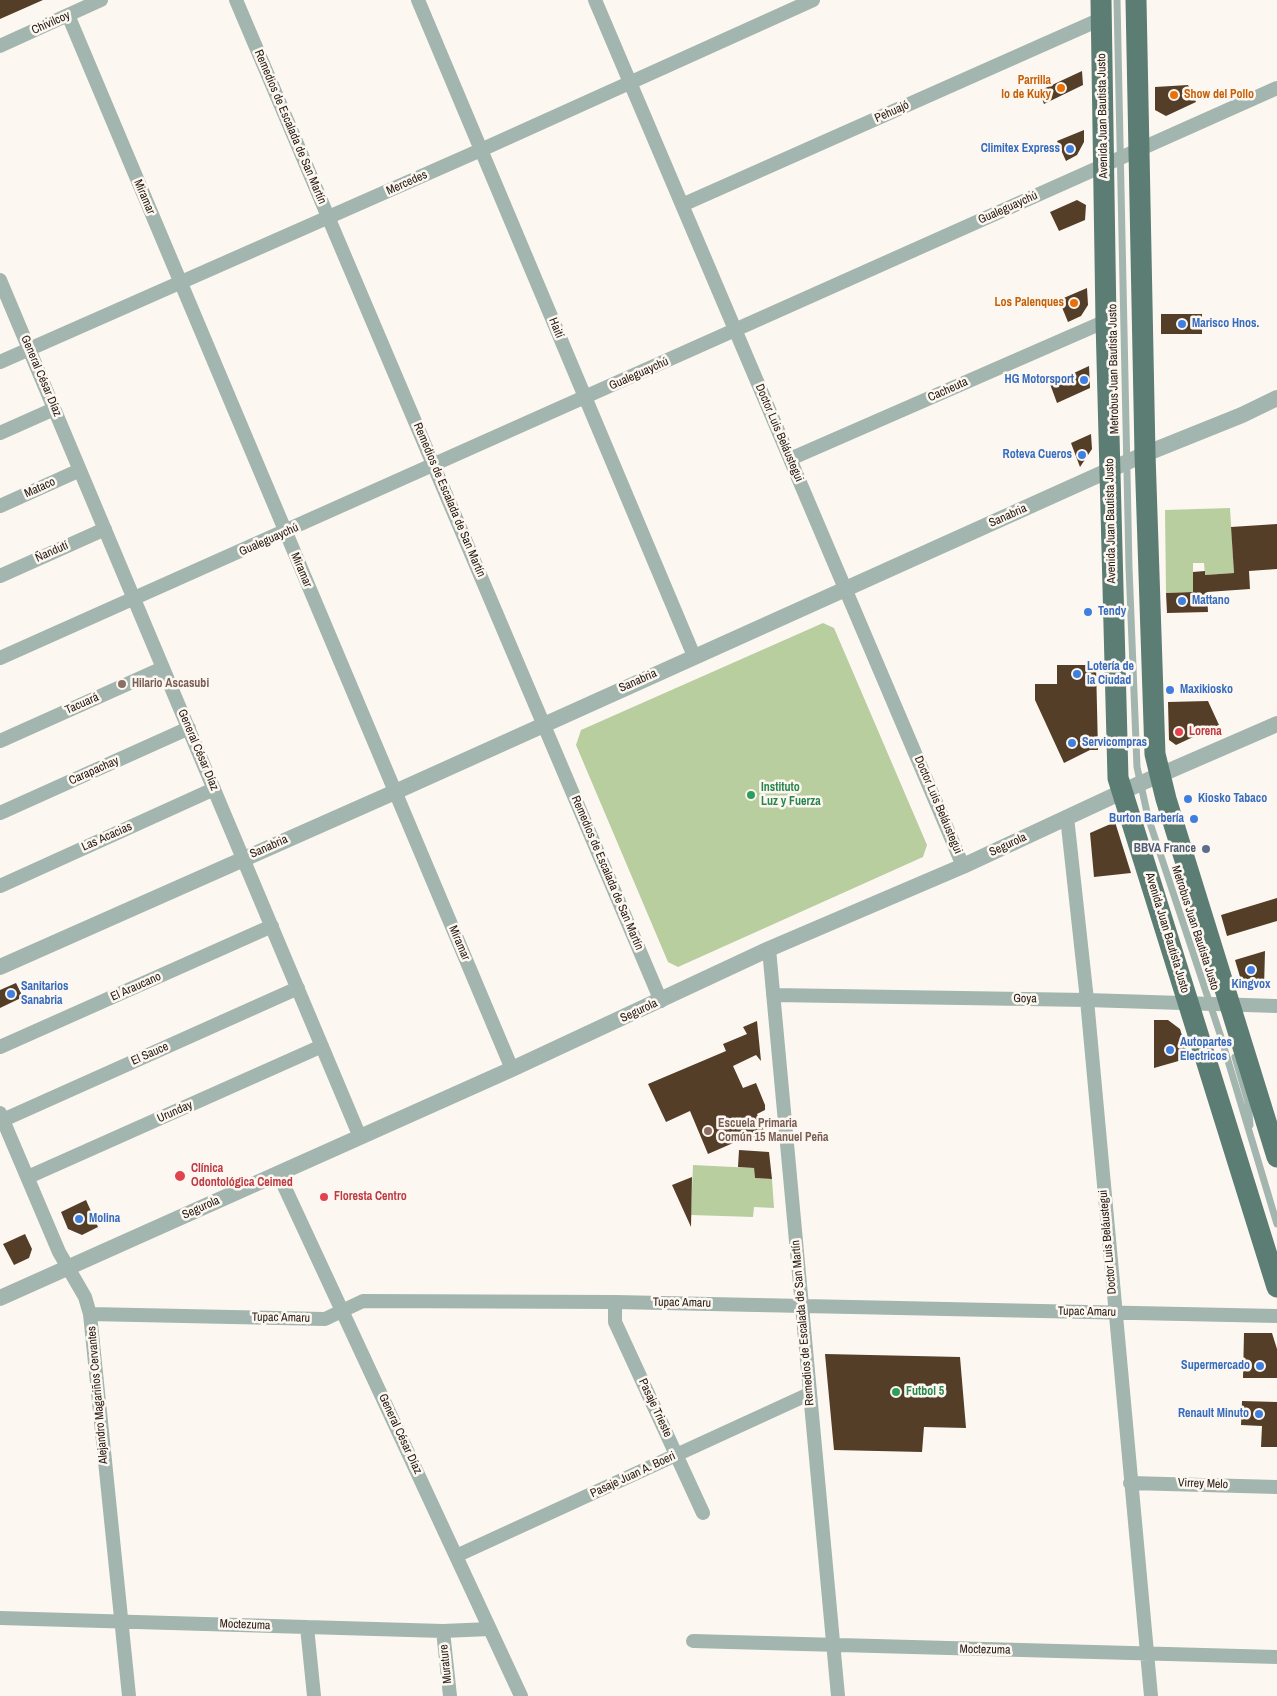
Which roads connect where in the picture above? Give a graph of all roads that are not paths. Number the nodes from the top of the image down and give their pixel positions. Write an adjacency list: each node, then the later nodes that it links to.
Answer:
1 (101, 0): 9 (street, Chivilcoy)
2 (236, 0): 16 (street, Remedios de Escalada de San Martín)
3 (418, 0): 13 (street, Haití)
4 (595, 0): 11 (street, Doctor Luis Beláustegui)
5 (813, 0): 11 (street, Mercedes)
6 (1117, 0): 14 (lane)
7 (1136, 0): 14 (main road, Avenida Juan Bautista Justo)
8 (1101, 10): 14 (main road, Avenida Juan Bautista Justo); 15 (street, Pehuajó)
9 (68, 16): 10 (street, Chivilcoy); 18 (street, Miramar)
10 (0, 46)
11 (630, 82): 13 (street, Mercedes); 15 (street, Doctor Luis Beláustegui)
12 (1277, 88): 14 (street, Gualeguaychú)
13 (483, 149): 16 (street, Mercedes); 23 (street, Haití)
14 (1121, 159): 19 (main road, Avenida Juan Bautista Justo); 20 (street, Gualeguaychú); 28 (main road, Avenida Juan Bautista Justo)
15 (682, 205): 20 (street, Doctor Luis Beláustegui)
16 (329, 217): 18 (street, Mercedes); 29 (street, Remedios de Escalada de San Martín)
17 (0, 280): 21 (street, General César Díaz)
18 (180, 282): 21 (street, Mercedes); 33 (street, Miramar)
19 (1106, 321): 27 (street, Cacheuta); 28 (main road, Avenida Juan Bautista Justo)
20 (735, 330): 23 (street, Gualeguaychú); 27 (street, Doctor Luis Beláustegui)
21 (29, 349): 22 (street, Mercedes); 25 (street, General César Díaz)
22 (0, 362)
23 (584, 398): 29 (street, Gualeguaychú); 37 (street, Haití)
24 (1277, 398): 28 (street, Sanabria)
25 (54, 409): 26 (street); 30 (street, General César Díaz)
26 (0, 434)
27 (790, 460): 35 (street, Doctor Luis Beláustegui)
28 (1127, 462): 35 (street, Sanabria); 44 (main road, Avenida Juan Bautista Justo); 45 (main road, Avenida Juan Bautista Justo)
29 (435, 465): 33 (street, Gualeguaychú); 40 (street, Remedios de Escalada de San Martín)
30 (80, 470): 31 (street, Mataco); 32 (street, General César Díaz)
31 (0, 506)
32 (105, 529): 34 (street, Ñandutí); 36 (street, General César Díaz)
33 (285, 533): 36 (street, Gualeguaychú); 47 (street, Miramar)
34 (0, 576)
35 (845, 589): 37 (street, Sanabria); 51 (street, Doctor Luis Beláustegui)
36 (134, 599): 38 (street, Gualeguaychú); 39 (street, General César Díaz)
37 (694, 656): 40 (street, Sanabria)
38 (0, 658)
39 (163, 668): 42 (street, General César Díaz); 43 (street, Tacuará)
40 (544, 724): 47 (street, Sanabria); 59 (street, Remedios de Escalada de San Martín)
41 (1277, 724): 44 (street, Segurola)
42 (189, 728): 46 (street, General César Díaz); 48 (street, Carapachay)
43 (0, 741)
44 (1160, 775): 45 (street, Segurola); 61 (main road, Avenida Juan Bautista Justo)
45 (1131, 788): 49 (street, Segurola); 60 (main road, Avenida Juan Bautista Justo)
46 (214, 789): 50 (street, General César Díaz); 52 (street, Las Acacias)
47 (394, 792): 50 (street, Sanabria); 65 (street, Miramar)
48 (0, 813)
49 (1067, 817): 51 (street, Segurola); 58 (street, Doctor Luis Beláustegui)
50 (243, 858): 53 (street, General César Díaz); 55 (street, Sanabria)
51 (964, 866): 54 (street, Segurola)
52 (0, 886)
53 (272, 926): 56 (street, General César Díaz); 64 (street, El Araucano)
54 (769, 949): 57 (street, Remedios de Escalada de San Martín); 59 (street, Segurola)
55 (0, 967)
56 (298, 988): 63 (street, General César Díaz); 66 (street, El Sauce)
57 (773, 995): 58 (street, Goya); 77 (street, Remedios de Escalada de San Martín)
58 (1087, 1000): 60 (street, Goya); 79 (street, Doctor Luis Beláustegui)
59 (661, 1001): 65 (street, Segurola)
60 (1199, 1004): 61 (street, Goya); 68 (lane, Metrobus Juan Bautista Justo); 74 (main road, Avenida Juan Bautista Justo)
61 (1231, 1006): 62 (street, Goya); 68 (lane, Metrobus Juan Bautista Justo); 69 (main road, Avenida Juan Bautista Justo)
62 (1277, 1006)
63 (322, 1046): 67 (street, General César Díaz); 71 (street, Urunday)
64 (0, 1047)
65 (512, 1069): 67 (street, Segurola)
66 (2, 1117): 71 (street, Alejandro Magariños Cervantes)
67 (360, 1136): 70 (street, Segurola)
68 (1251, 1140): 72 (lane, Metrobus Juan Bautista Justo)
69 (1277, 1157)
70 (278, 1173): 73 (street, Segurola); 78 (street, General César Díaz)
71 (28, 1177): 73 (street, Alejandro Magariños Cervantes)
72 (1277, 1224)
73 (68, 1267): 75 (street, Segurola); 80 (street, Alejandro Magariños Cervantes)
74 (1277, 1287)
75 (0, 1298)
76 (615, 1302): 77 (street, Tupac Amaru); 78 (street, Tupac Amaru); 83 (street, Pasaje Trieste)
77 (801, 1305): 79 (street, Tupac Amaru); 82 (street, Remedios de Escalada de San Martín)
78 (342, 1310): 80 (street, Tupac Amaru); 87 (street, General César Díaz)
79 (1115, 1312): 81 (street, Tupac Amaru); 84 (street, Doctor Luis Beláustegui)
80 (90, 1314): 89 (street, Alejandro Magariños Cervantes)
81 (1277, 1316)
82 (810, 1394): 83 (street, Pasaje Juan A. Boeri); 94 (street, Remedios de Escalada de San Martín)
83 (676, 1455): 86 (street, Pasaje Trieste); 87 (street, Pasaje Juan A. Boeri)
84 (1130, 1483): 85 (street, Virrey Melo); 95 (street, Doctor Luis Beláustegui)
85 (1277, 1487)
86 (703, 1513)
87 (456, 1556): 91 (street, General César Díaz)
88 (0, 1618): 89 (street, Moctezuma)
89 (120, 1622): 90 (street, Moctezuma); 97 (street, Alejandro Magariños Cervantes)
90 (307, 1627): 92 (street, Moctezuma); 98 (street)
91 (490, 1629): 92 (street, Moctezuma); 100 (street, General César Díaz)
92 (443, 1631): 99 (street, Murature)
93 (693, 1642): 94 (street, Moctezuma)
94 (833, 1646): 95 (street, Moctezuma); 101 (street, Remedios de Escalada de San Martín)
95 (1147, 1654): 96 (street, Moctezuma); 102 (street, Doctor Luis Beláustegui)
96 (1277, 1657)
97 (129, 1696)
98 (314, 1696)
99 (450, 1696)
100 (521, 1696)
101 (838, 1696)
102 (1151, 1696)

